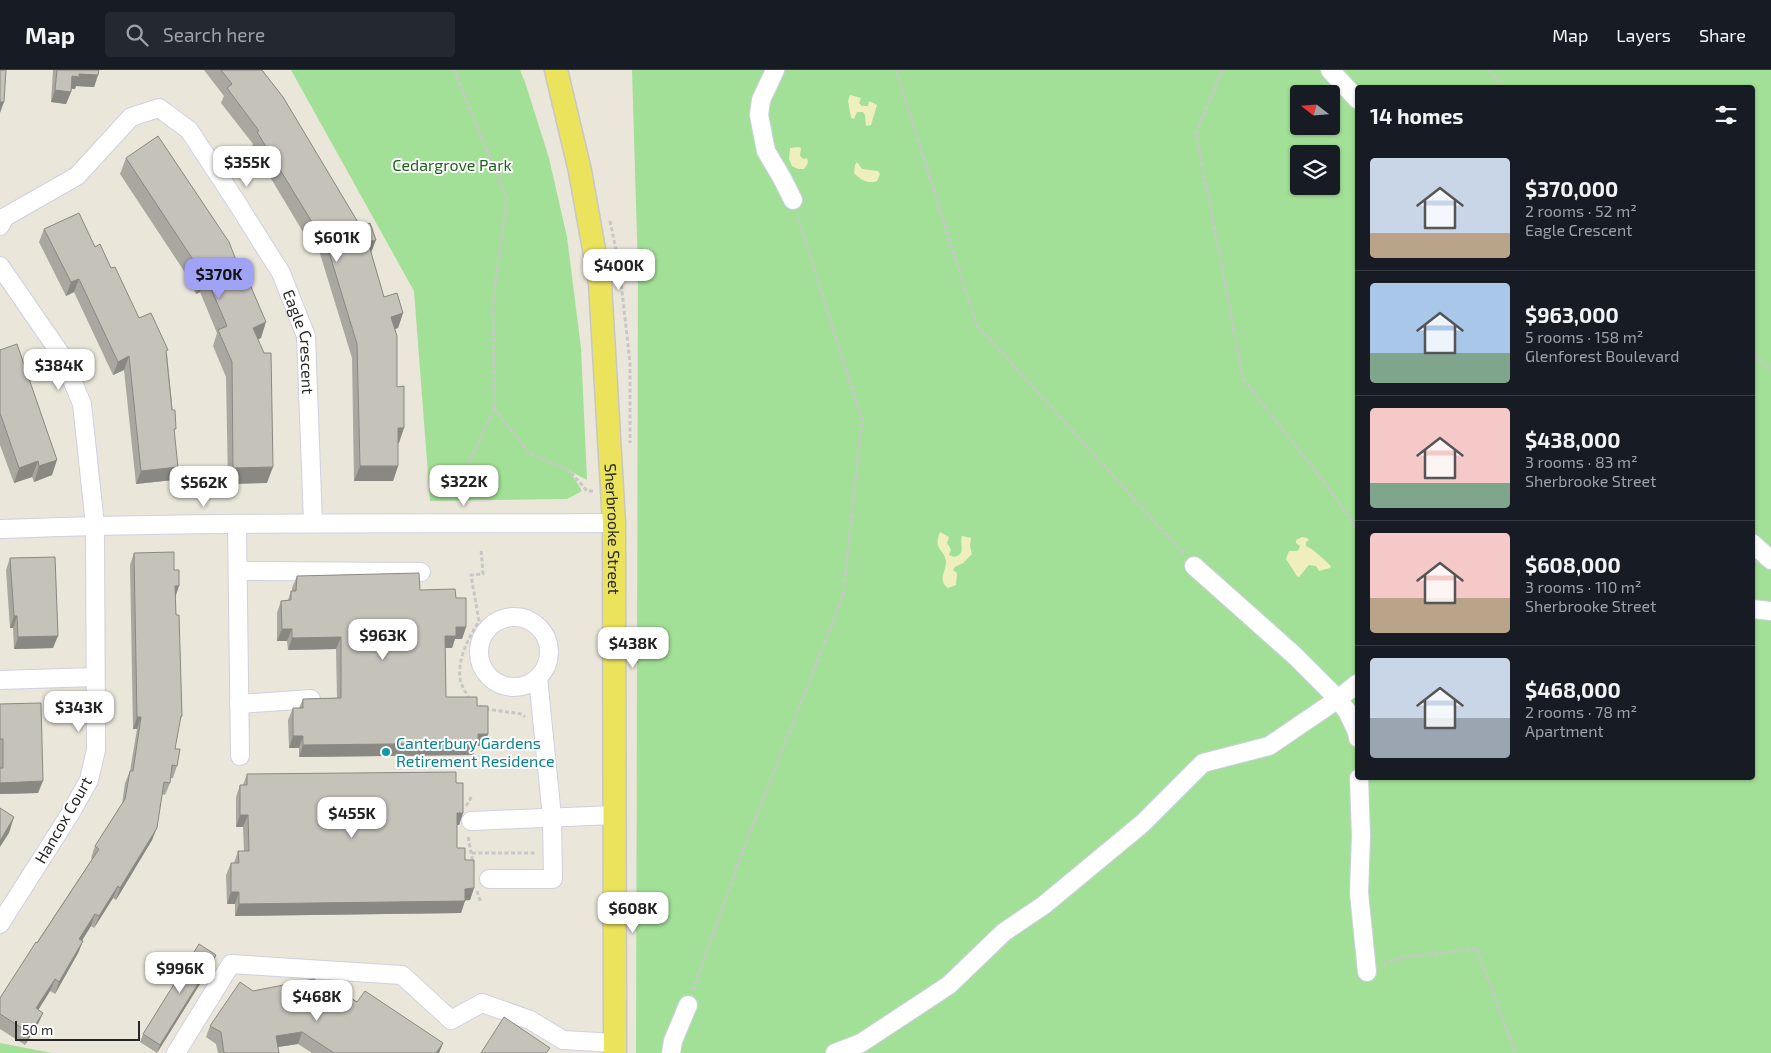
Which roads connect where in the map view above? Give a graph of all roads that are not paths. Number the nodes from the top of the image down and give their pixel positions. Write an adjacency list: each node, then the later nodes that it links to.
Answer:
1 (556, 70): 9 (main road, Sherbrooke Street)
2 (775, 70): 5 (street)
3 (1330, 70): 4 (street)
4 (1355, 97)
5 (793, 200)
6 (0, 226): 8 (street, Eagle Crescent)
7 (0, 266): 11 (street)
8 (313, 523): 9 (street); 10 (street)
9 (614, 523): 30 (main road, Sherbrooke Street)
10 (237, 524): 11 (street); 16 (street)
11 (95, 525): 12 (street); 20 (street, Hancox Court)
12 (0, 529)
13 (1755, 546): 14 (street)
14 (1771, 560)
15 (1194, 566): 25 (street)
16 (238, 571): 17 (street); 26 (street)
17 (421, 572)
18 (1755, 609): 19 (street)
19 (1771, 611)
20 (95, 677): 22 (street); 34 (street, Hancox Court)
21 (538, 678): 21 (street); 31 (street)
22 (0, 680)
23 (1355, 685): 25 (street)
24 (310, 699): 26 (street)
25 (1338, 699): 27 (street); 40 (street)
26 (239, 704): 28 (street)
27 (1355, 728)
28 (240, 756)
29 (1359, 780): 35 (street)
30 (614, 815): 31 (street); 37 (main road, Sherbrooke Street)
31 (544, 817): 32 (street); 33 (street)
32 (468, 821)
33 (480, 880)
34 (0, 924)
35 (1367, 972)
36 (688, 1004): 39 (street)
37 (615, 1048): 38 (street)
38 (176, 1053)
39 (671, 1053)
40 (835, 1053)

